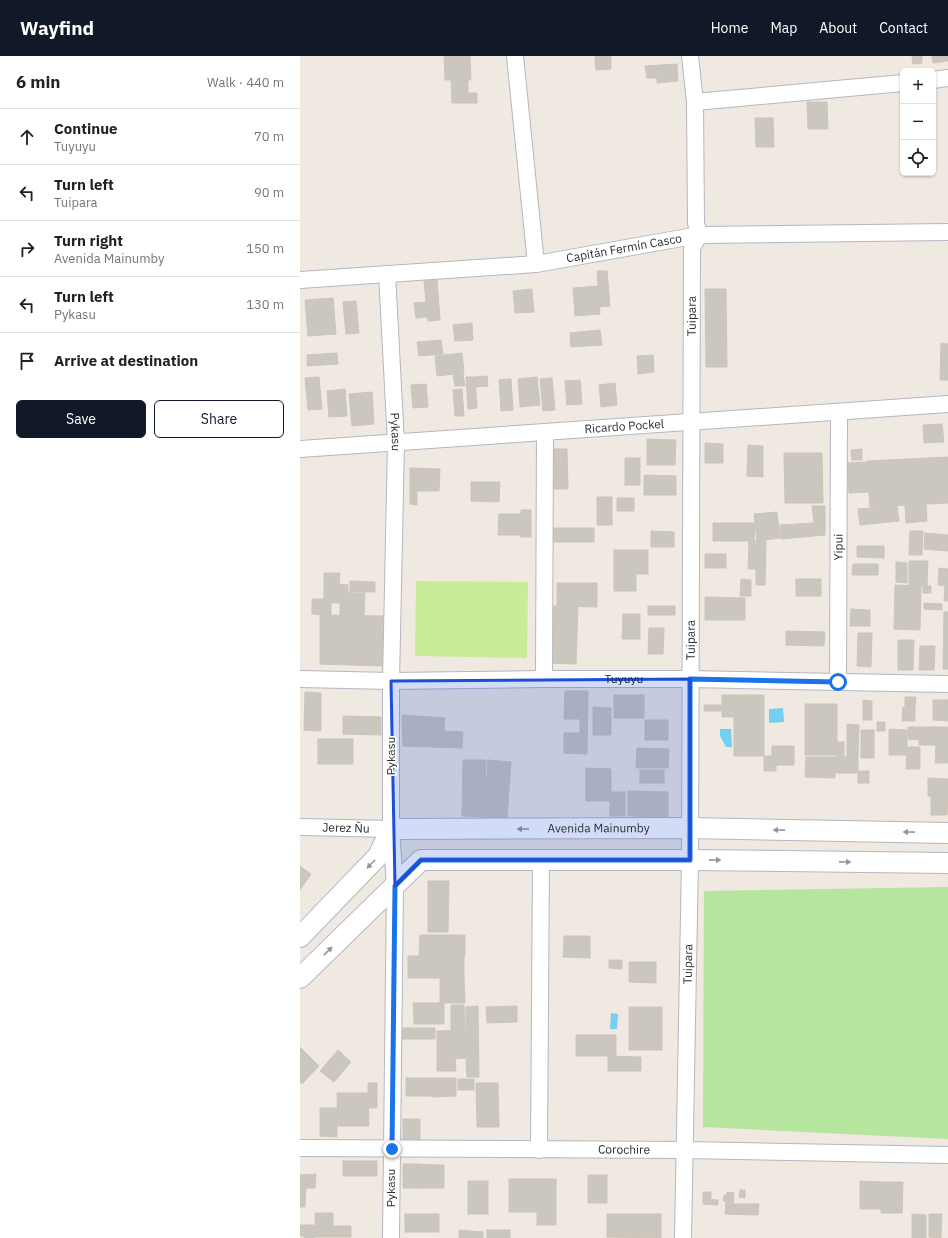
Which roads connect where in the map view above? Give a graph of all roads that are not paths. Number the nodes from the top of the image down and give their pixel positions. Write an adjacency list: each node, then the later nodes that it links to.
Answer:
1 (515, 56): 9 (street)
2 (690, 56): 6 (street)
3 (948, 78): 4 (street)
4 (936, 80)
5 (900, 83): 6 (street)
6 (695, 102): 8 (street)
7 (948, 232): 8 (street, Capitán Fermín Casco)
8 (699, 235): 9 (street, Capitán Fermín Casco); 14 (street, Tuipara)
9 (536, 264): 10 (street, Capitán Fermín Casco)
10 (387, 274): 11 (street, Capitán Fermín Casco); 16 (street, Pykasu)
11 (300, 280)
12 (948, 404): 13 (street, Ricardo Pockel)
13 (839, 412): 14 (street, Ricardo Pockel); 22 (street, Yipui)
14 (691, 422): 15 (street, Ricardo Pockel); 20 (street, Tuipara)
15 (545, 432): 16 (street, Ricardo Pockel); 19 (street)
16 (396, 443): 17 (street, Ricardo Pockel); 21 (street, Pykasu)
17 (300, 449)
18 (300, 679): 21 (street, Tuyuyu)
19 (544, 679): 20 (street, Tuyuyu); 21 (street, Tuyuyu)
20 (690, 679): 22 (street, Tuyuyu); 25 (street, Tuipara)
21 (392, 681): 26 (street, Pykasu)
22 (838, 682): 23 (street, Tuyuyu)
23 (948, 684)
24 (300, 827): 26 (street, Jerez Ñu)
25 (690, 828): 26 (street, Avenida Mainumby, one-way to 26); 27 (street, Avenida Mainumby, one-way to 25); 29 (street, Tuipara)
26 (391, 829): 31 (street, Pykasu); 32 (street, one-way to 32)
27 (948, 833)
28 (541, 860): 29 (street); 31 (street); 36 (street)
29 (690, 860): 30 (street, one-way to 30); 37 (street, Tuipara)
30 (948, 863)
31 (395, 886): 33 (street, one-way to 31); 35 (street, Pykasu)
32 (300, 937)
33 (300, 978)
34 (300, 1148): 35 (street, Corochire)
35 (392, 1149): 36 (street, Corochire); 39 (street, Pykasu)
36 (539, 1150): 37 (street, Corochire)
37 (685, 1150): 38 (street, Corochire); 40 (street, Tuipara)
38 (948, 1155)
39 (391, 1238)
40 (683, 1238)

